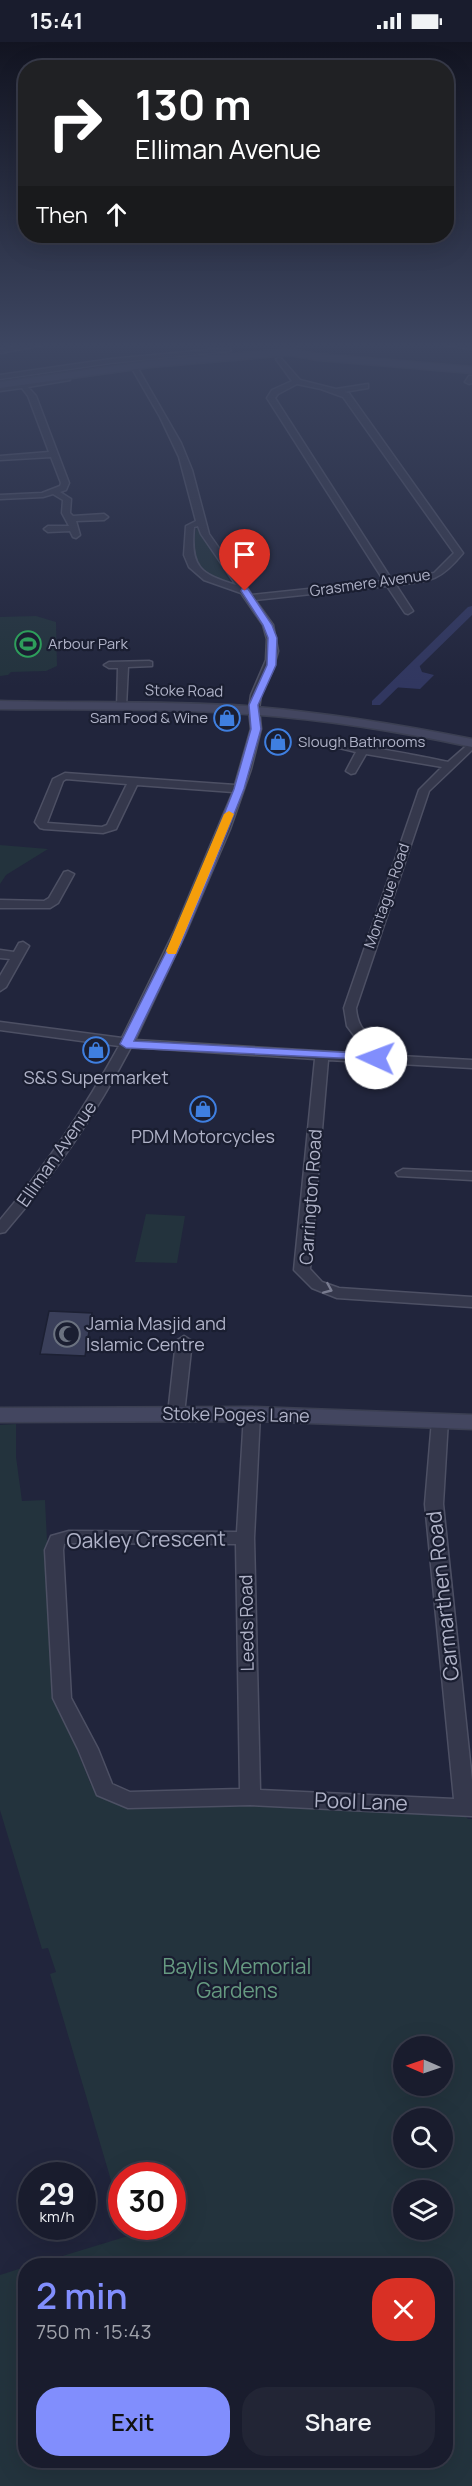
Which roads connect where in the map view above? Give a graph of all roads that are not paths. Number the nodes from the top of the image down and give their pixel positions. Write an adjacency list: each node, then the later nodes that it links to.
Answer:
1 (55, 459): 5 (street)
2 (184, 459): 8 (street)
3 (309, 459): 11 (street)
4 (392, 459): 11 (street, Grasmere Avenue)
5 (55, 492): 6 (street); 9 (street)
6 (0, 497)
7 (104, 517): 9 (street)
8 (200, 523): 12 (street, Elliman Avenue); 12 (street)
9 (73, 527): 10 (street)
10 (48, 529)
11 (387, 583): 12 (street, Grasmere Avenue); 13 (street)
12 (247, 595): 19 (street, Elliman Avenue)
13 (408, 611)
14 (109, 664): 15 (street)
15 (123, 664): 16 (street); 18 (street)
16 (150, 664)
17 (0, 705): 18 (street, Stoke Road)
18 (121, 707): 19 (street, Stoke Road)
19 (254, 711): 20 (street, Stoke Road); 28 (street, Elliman Avenue)
20 (472, 743): 24 (street, Montague Road)
21 (332, 745): 22 (street)
22 (363, 749): 23 (street); 26 (street)
23 (410, 758): 24 (street); 25 (street)
24 (449, 765): 36 (street, Montague Road)
25 (400, 769)
26 (351, 771)
27 (133, 782): 27 (street); 28 (street)
28 (239, 789): 34 (street, Elliman Avenue)
29 (68, 874): 30 (street)
30 (0, 904)
31 (0, 954): 32 (street)
32 (0, 987)
33 (0, 1026): 34 (street)
34 (126, 1044): 35 (street); 40 (street, Elliman Avenue)
35 (322, 1056): 36 (street); 41 (street, Carrington Road, one-way to 41)
36 (376, 1058): 37 (street)
37 (472, 1064)
38 (403, 1173): 39 (street)
39 (472, 1176)
40 (0, 1229)
41 (472, 1302)
42 (184, 1341): 43 (street)
43 (176, 1414): 44 (street, Stoke Poges Lane); 45 (street, Stoke Poges Lane)
44 (252, 1414): 46 (street, Stoke Poges Lane); 48 (street, Leeds Road)
45 (0, 1415)
46 (440, 1420): 47 (street, Stoke Poges Lane); 50 (street, Carmarthen Road)
47 (472, 1422)
48 (245, 1538): 49 (street, Leeds Road); 49 (street, Oakley Crescent)
49 (250, 1797): 50 (street, Pool Lane)
50 (468, 1808)

